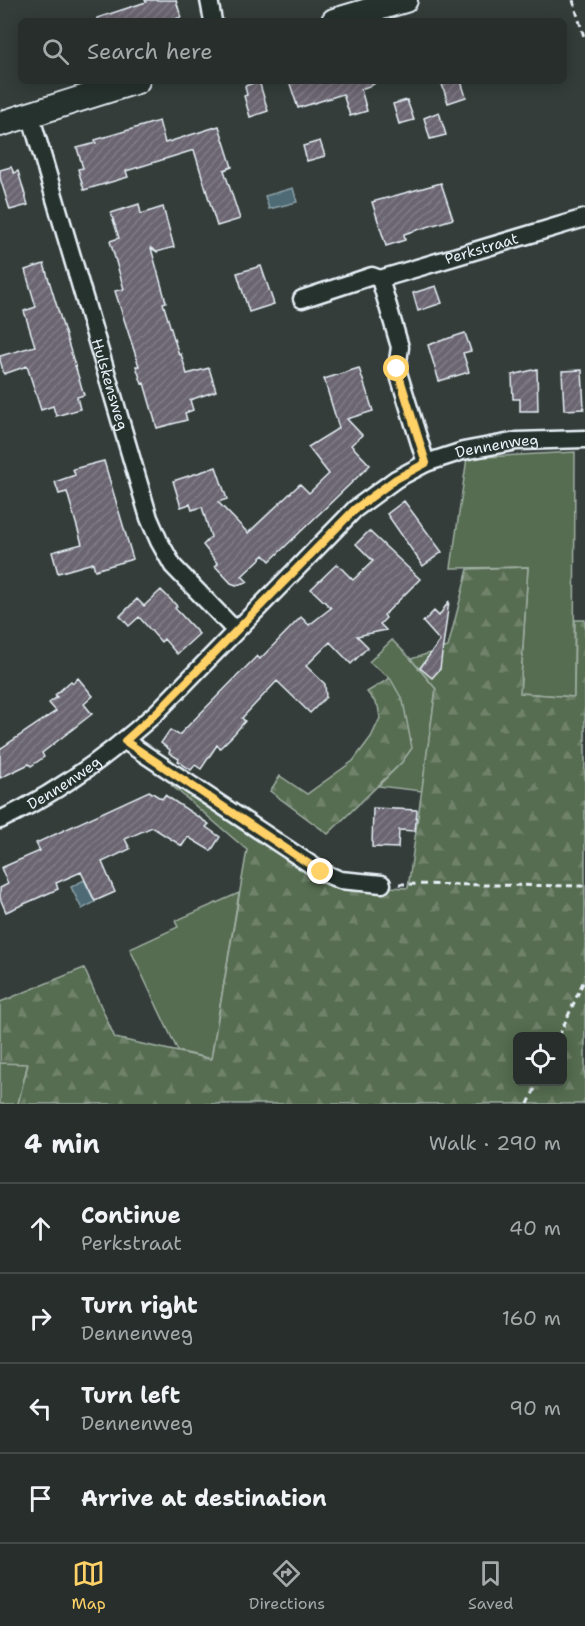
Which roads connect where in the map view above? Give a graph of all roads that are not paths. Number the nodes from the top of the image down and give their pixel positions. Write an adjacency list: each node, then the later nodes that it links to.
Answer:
1 (208, 0): 3 (street)
2 (405, 0): 4 (street)
3 (212, 18)
4 (344, 18)
5 (126, 84): 6 (street)
6 (30, 114): 7 (street); 13 (street, Hulskensweg)
7 (0, 124)
8 (585, 218): 9 (street, Perkstraat)
9 (380, 279): 10 (street, Perkstraat); 12 (street)
10 (302, 299)
11 (585, 439): 12 (street, Dennenweg)
12 (426, 463): 13 (street, Dennenweg)
13 (236, 630): 14 (street, Dennenweg)
14 (125, 741): 15 (street, Dennenweg); 16 (street)
15 (0, 820)
16 (382, 884)

